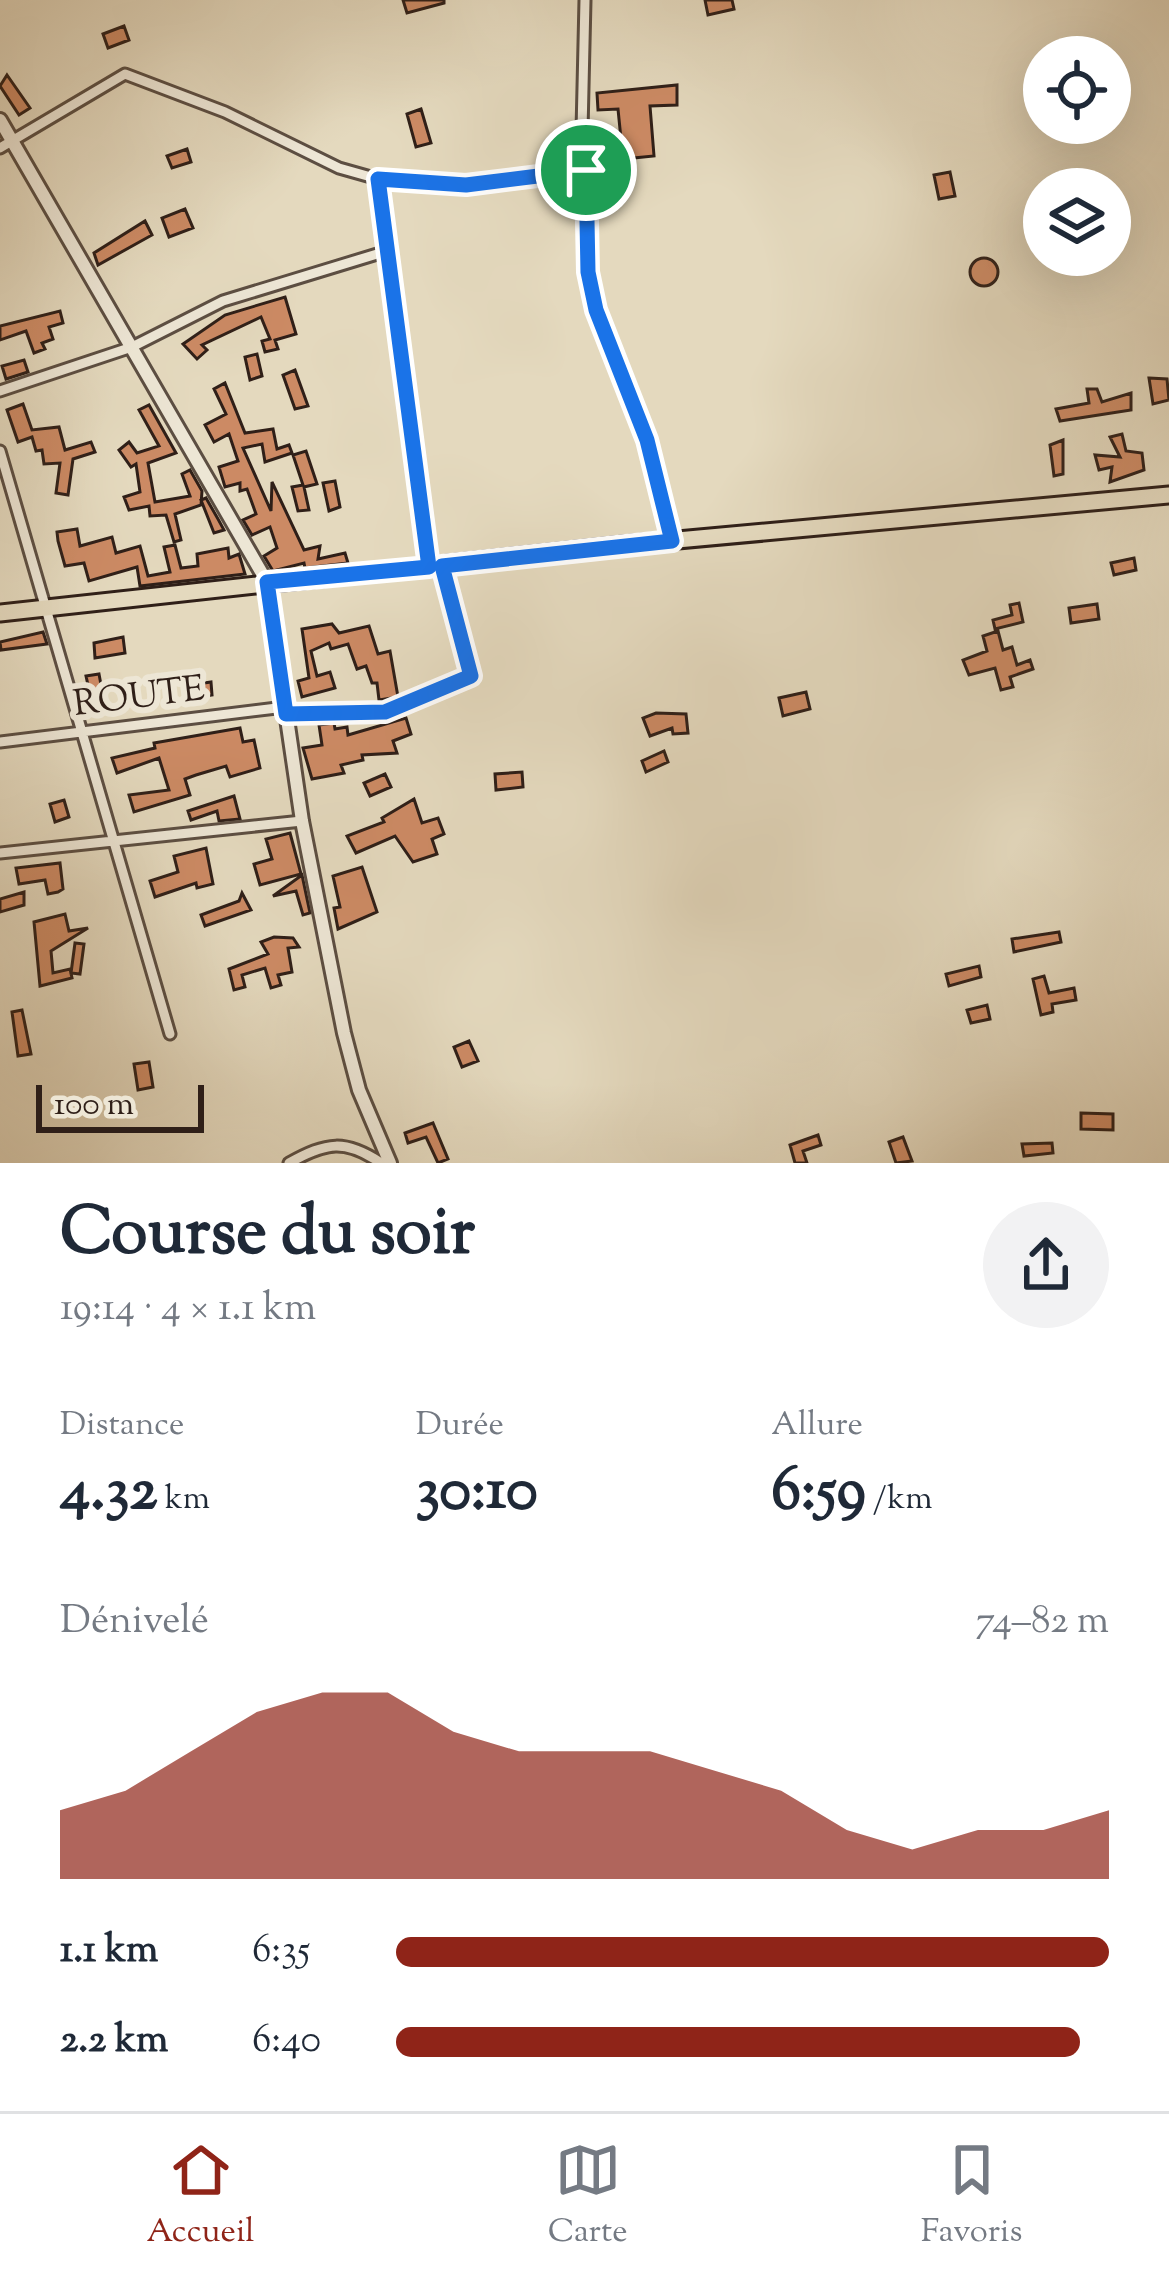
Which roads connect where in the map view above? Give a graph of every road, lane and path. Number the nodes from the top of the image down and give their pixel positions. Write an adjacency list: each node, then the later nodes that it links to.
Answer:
1 (585, 0): 5 (street)
2 (0, 120): 3 (street)
3 (13, 140): 4 (street); 6 (street); 8 (street)
4 (0, 148)
5 (586, 170): 6 (street); 12 (street)
6 (378, 179): 7 (street)
7 (387, 251): 8 (street); 13 (street)
8 (132, 346): 9 (street); 14 (street)
9 (0, 391)
10 (0, 451): 15 (street)
11 (1169, 494): 12 (main road)
12 (672, 541): 13 (main road)
13 (435, 566): 14 (main road); 17 (street, ROUTE)
14 (267, 582): 15 (main road); 17 (street)
15 (44, 607): 16 (main road); 18 (street)
16 (0, 613)
17 (286, 710): 18 (street, ROUTE); 20 (street)
18 (83, 733): 19 (street, ROUTE); 21 (street)
19 (0, 742)
20 (302, 820): 21 (street); 25 (street)
21 (114, 842): 22 (street); 23 (street)
22 (0, 853)
23 (170, 1034)
24 (290, 1163): 25 (street)
25 (385, 1163)

